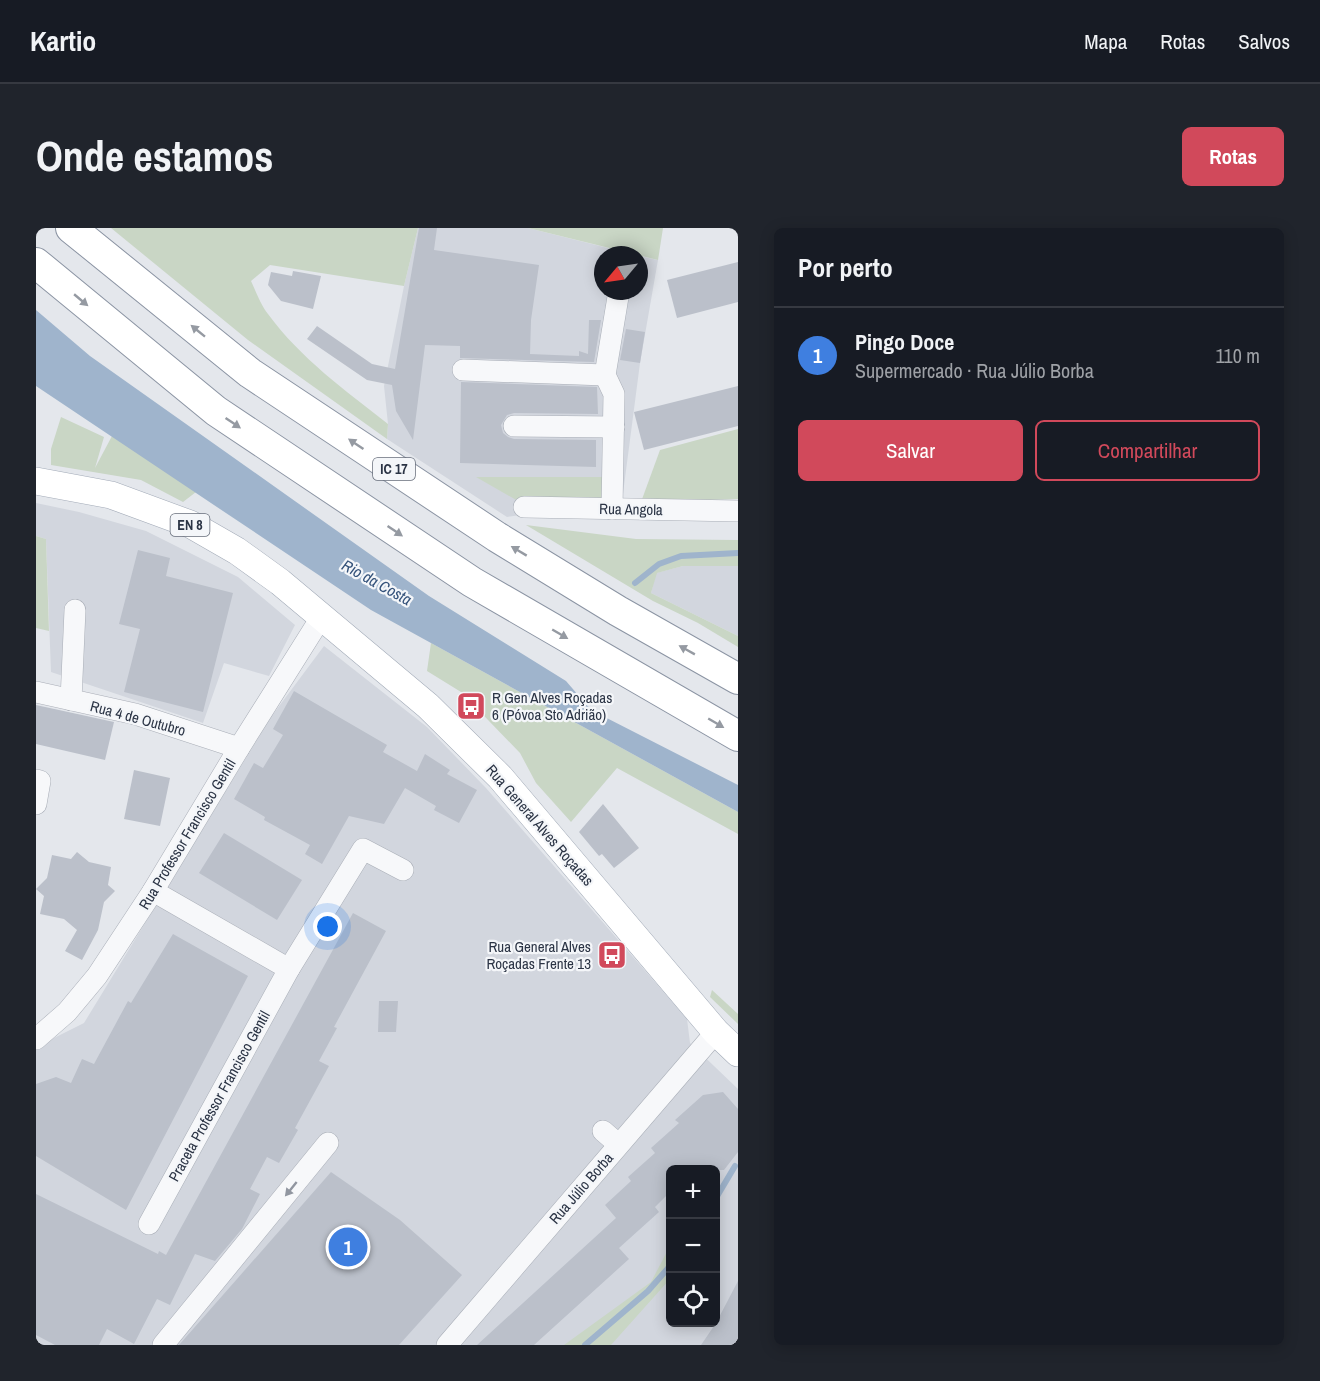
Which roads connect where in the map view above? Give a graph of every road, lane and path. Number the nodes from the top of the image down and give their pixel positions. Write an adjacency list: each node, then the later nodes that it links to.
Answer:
1 (71, 228): 14 (highway, IC 17, one-way to 1)
2 (36, 263): 17 (highway, one-way to 17)
3 (618, 300): 5 (street)
4 (463, 370): 5 (street)
5 (605, 375): 7 (street)
6 (514, 426): 7 (street)
7 (614, 427): 10 (street)
8 (36, 481): 13 (main road, EN 8)
9 (524, 507): 10 (street, Rua Angola)
10 (612, 509): 11 (street, Rua Angola)
11 (738, 511)
12 (75, 610): 16 (street)
13 (322, 616): 18 (street, Rua Professor Francisco Gentil); 24 (main road, Rua General Alves Roçadas)
14 (738, 679)
15 (36, 692): 16 (street, Rua 4 de Outubro)
16 (70, 700): 18 (street, Rua 4 de Outubro)
17 (738, 736)
18 (239, 748): 22 (street, Rua Professor Francisco Gentil)
19 (36, 780): 20 (street)
20 (36, 804)
21 (403, 870): 23 (street, Praceta Professor Francisco Gentil)
22 (153, 891): 23 (street); 25 (street, Rua Professor Francisco Gentil)
23 (289, 969): 28 (street, Praceta Professor Francisco Gentil)
24 (716, 1032): 26 (main road, Rua General Alves Roçadas); 30 (street, Rua Júlio Borba)
25 (36, 1039)
26 (738, 1053)
27 (328, 1143): 29 (street, one-way to 29)
28 (149, 1224)
29 (163, 1345)
30 (447, 1345)

